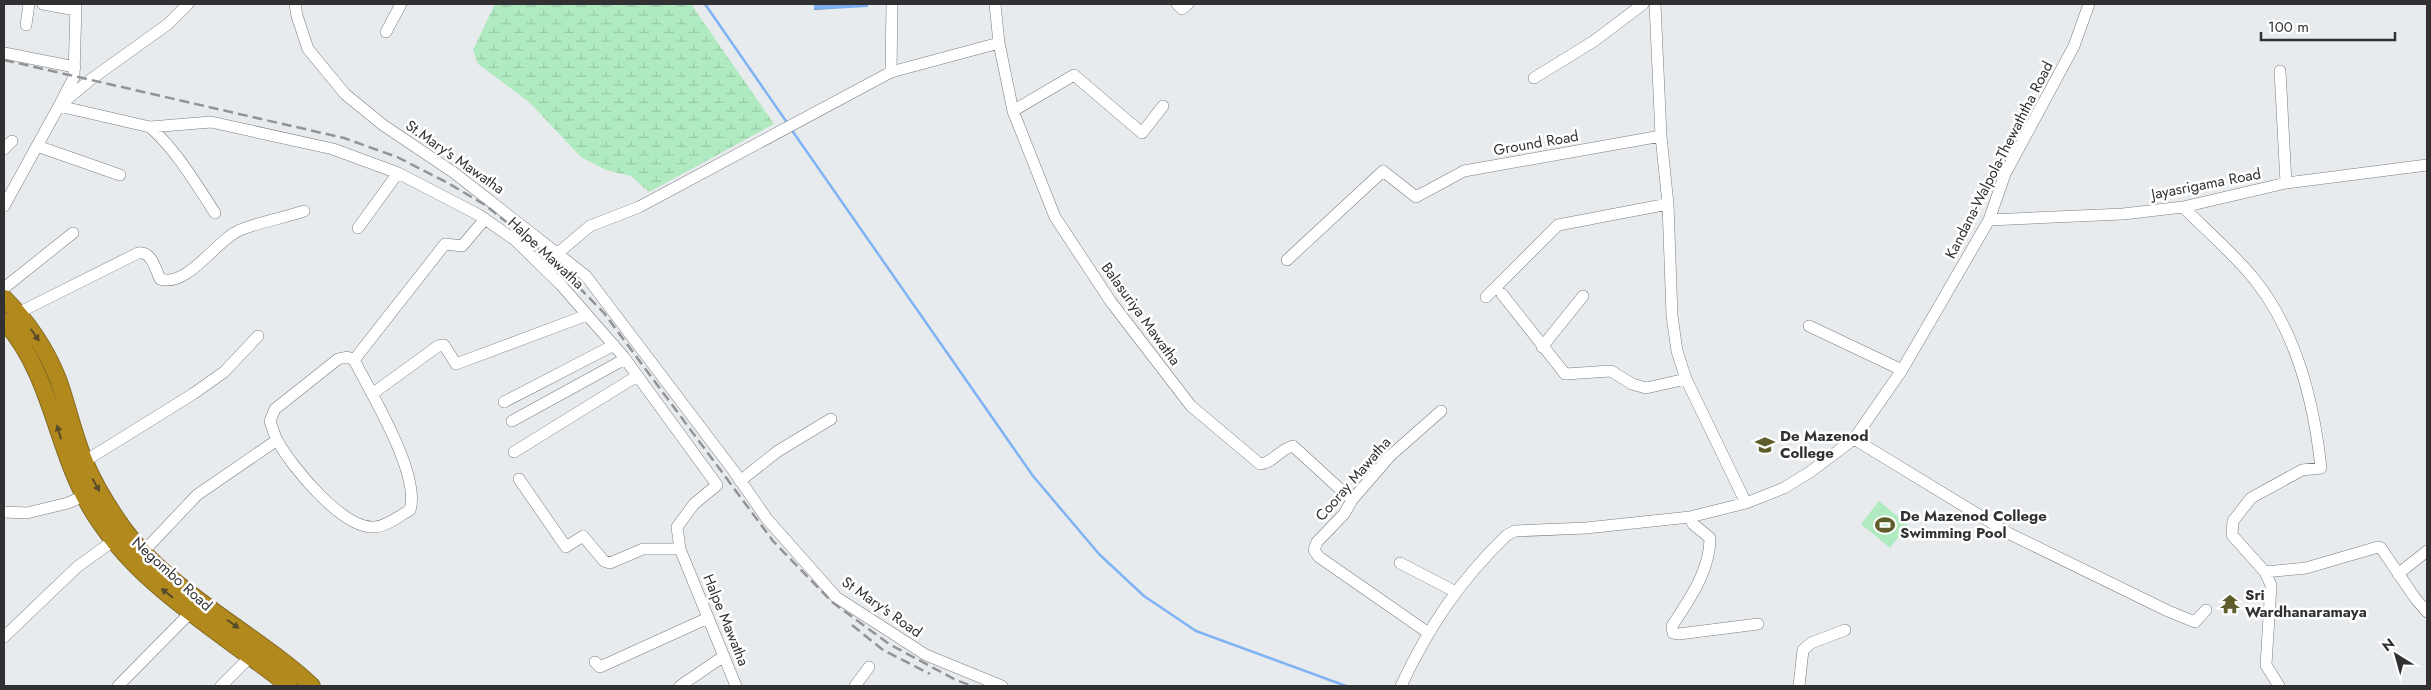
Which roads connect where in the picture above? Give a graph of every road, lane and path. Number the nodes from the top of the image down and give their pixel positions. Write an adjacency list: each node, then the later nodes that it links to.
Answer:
1 (29, 4): 14 (street)
2 (43, 4): 13 (street)
3 (188, 4): 22 (street)
4 (295, 4): 41 (street, St.Mary's Mawatha)
5 (401, 4): 15 (street)
6 (892, 4): 20 (street)
7 (995, 4): 16 (street, Balasuriya Mawatha)
8 (1177, 4): 9 (street)
9 (1188, 4)
10 (1643, 4): 21 (street)
11 (1655, 4): 26 (street)
12 (2089, 4): 38 (street, Kandana-Walpola-Thewaththa Road)
13 (76, 7): 18 (street)
14 (26, 25)
15 (386, 32)
16 (999, 43): 20 (street); 24 (street, Balasuriya Mawatha)
17 (4, 53): 18 (street)
18 (75, 68): 22 (street)
19 (2280, 71): 31 (street)
20 (892, 72): 41 (street)
21 (1534, 78)
22 (60, 106): 25 (street, Halpe Mawatha); 27 (street)
23 (1163, 106): 24 (street)
24 (1013, 111): 73 (street, Balasuriya Mawatha)
25 (150, 127): 29 (street, Halpe Mawatha); 36 (street)
26 (1661, 136): 32 (street); 42 (street, Ground Road)
27 (37, 146): 30 (street); 33 (street)
28 (2427, 165): 31 (street, Jayasrigama Road)
29 (398, 173): 37 (street, Halpe Mawatha); 39 (street)
30 (120, 174)
31 (2286, 183): 34 (street, Jayasrigama Road)
32 (1668, 204): 46 (street); 58 (street)
33 (4, 206)
34 (2184, 206): 38 (street, Jayasrigama Road); 82 (street)
35 (304, 211): 49 (street)
36 (215, 213)
37 (486, 219): 48 (street, Halpe Mawatha); 55 (street)
38 (1989, 220): 56 (street, Kandana-Walpola-Thewaththa Road)
39 (358, 228)
40 (73, 233): 43 (street)
41 (558, 253): 68 (street, St.Mary's Mawatha)
42 (1287, 260)
43 (4, 288)
44 (1502, 294): 53 (street)
45 (1583, 296): 53 (street)
46 (1486, 297)
47 (4, 298): 49 (highway, Negombo Road)
48 (587, 314): 52 (street, Halpe Mawatha); 59 (street)
49 (11, 317): 67 (highway, Negombo Road, one-way to 67); 72 (highway, Negombo Road, one-way to 49)
50 (1809, 326): 56 (street)
51 (258, 336): 67 (street)
52 (614, 345): 54 (street, Halpe Mawatha); 60 (street)
53 (1542, 347): 58 (street)
54 (625, 359): 57 (street, Halpe Mawatha); 63 (street)
55 (354, 360): 59 (street); 65 (street)
56 (1902, 370): 64 (street, Kandana-Walpola-Thewaththa Road)
57 (637, 376): 66 (street); 71 (street, Halpe Mawatha)
58 (1686, 379): 74 (street)
59 (372, 394): 65 (street)
60 (504, 402)
61 (1441, 411): 73 (street, Cooray Mawatha)
62 (831, 419): 70 (street)
63 (512, 421)
64 (1854, 439): 74 (street, Kandana-Walpola-Thewaththa Road); 85 (street)
65 (277, 440): 80 (street)
66 (514, 452)
67 (85, 461): 80 (highway, Negombo Road, one-way to 80)
68 (733, 470): 70 (street, St Mary's Road); 71 (street)
69 (519, 479): 78 (street)
70 (740, 481): 104 (street, St Mary's Road)
71 (717, 485): 78 (street, Halpe Mawatha)
72 (84, 496): 75 (street); 77 (highway, Negombo Road)
73 (1352, 500): 91 (street, Cooray Mawatha)
74 (1746, 503): 76 (street, Kandana-Walpola-Thewaththa Road)
75 (4, 512)
76 (1690, 517): 84 (street, Kandana-Walpola-Thewaththa Road); 89 (street)
77 (112, 541): 86 (highway, Negombo Road, one-way to 77); 92 (street)
78 (680, 549): 88 (street, Halpe Mawatha)
79 (2427, 551): 83 (street)
80 (143, 552): 100 (highway, Negombo Road, one-way to 100)
81 (1400, 563): 84 (street)
82 (2265, 572): 83 (street); 107 (street)
83 (2398, 574): 87 (street)
84 (1456, 592): 91 (street, Kandana-Walpola-Thewaththa Road)
85 (2206, 610)
86 (191, 612): 93 (highway, Negombo Road); 97 (street)
87 (2427, 612)
88 (708, 618): 94 (street, Halpe Mawatha); 95 (street)
89 (1758, 624)
90 (1845, 630): 106 (street)
91 (1428, 632): 105 (street, Kandana-Walpola-Thewaththa Road)
92 (4, 637)
93 (251, 656): 98 (street); 99 (highway, Negombo Road)
94 (724, 656): 101 (street); 102 (street, Halpe Mawatha)
95 (595, 662)
96 (869, 667): 103 (street)
97 (118, 686)
98 (221, 686)
99 (289, 686)
100 (312, 686)
101 (680, 686)
102 (736, 686)
103 (855, 686)
104 (1002, 686)
105 (1401, 686)
106 (1799, 686)
107 (2279, 686)

